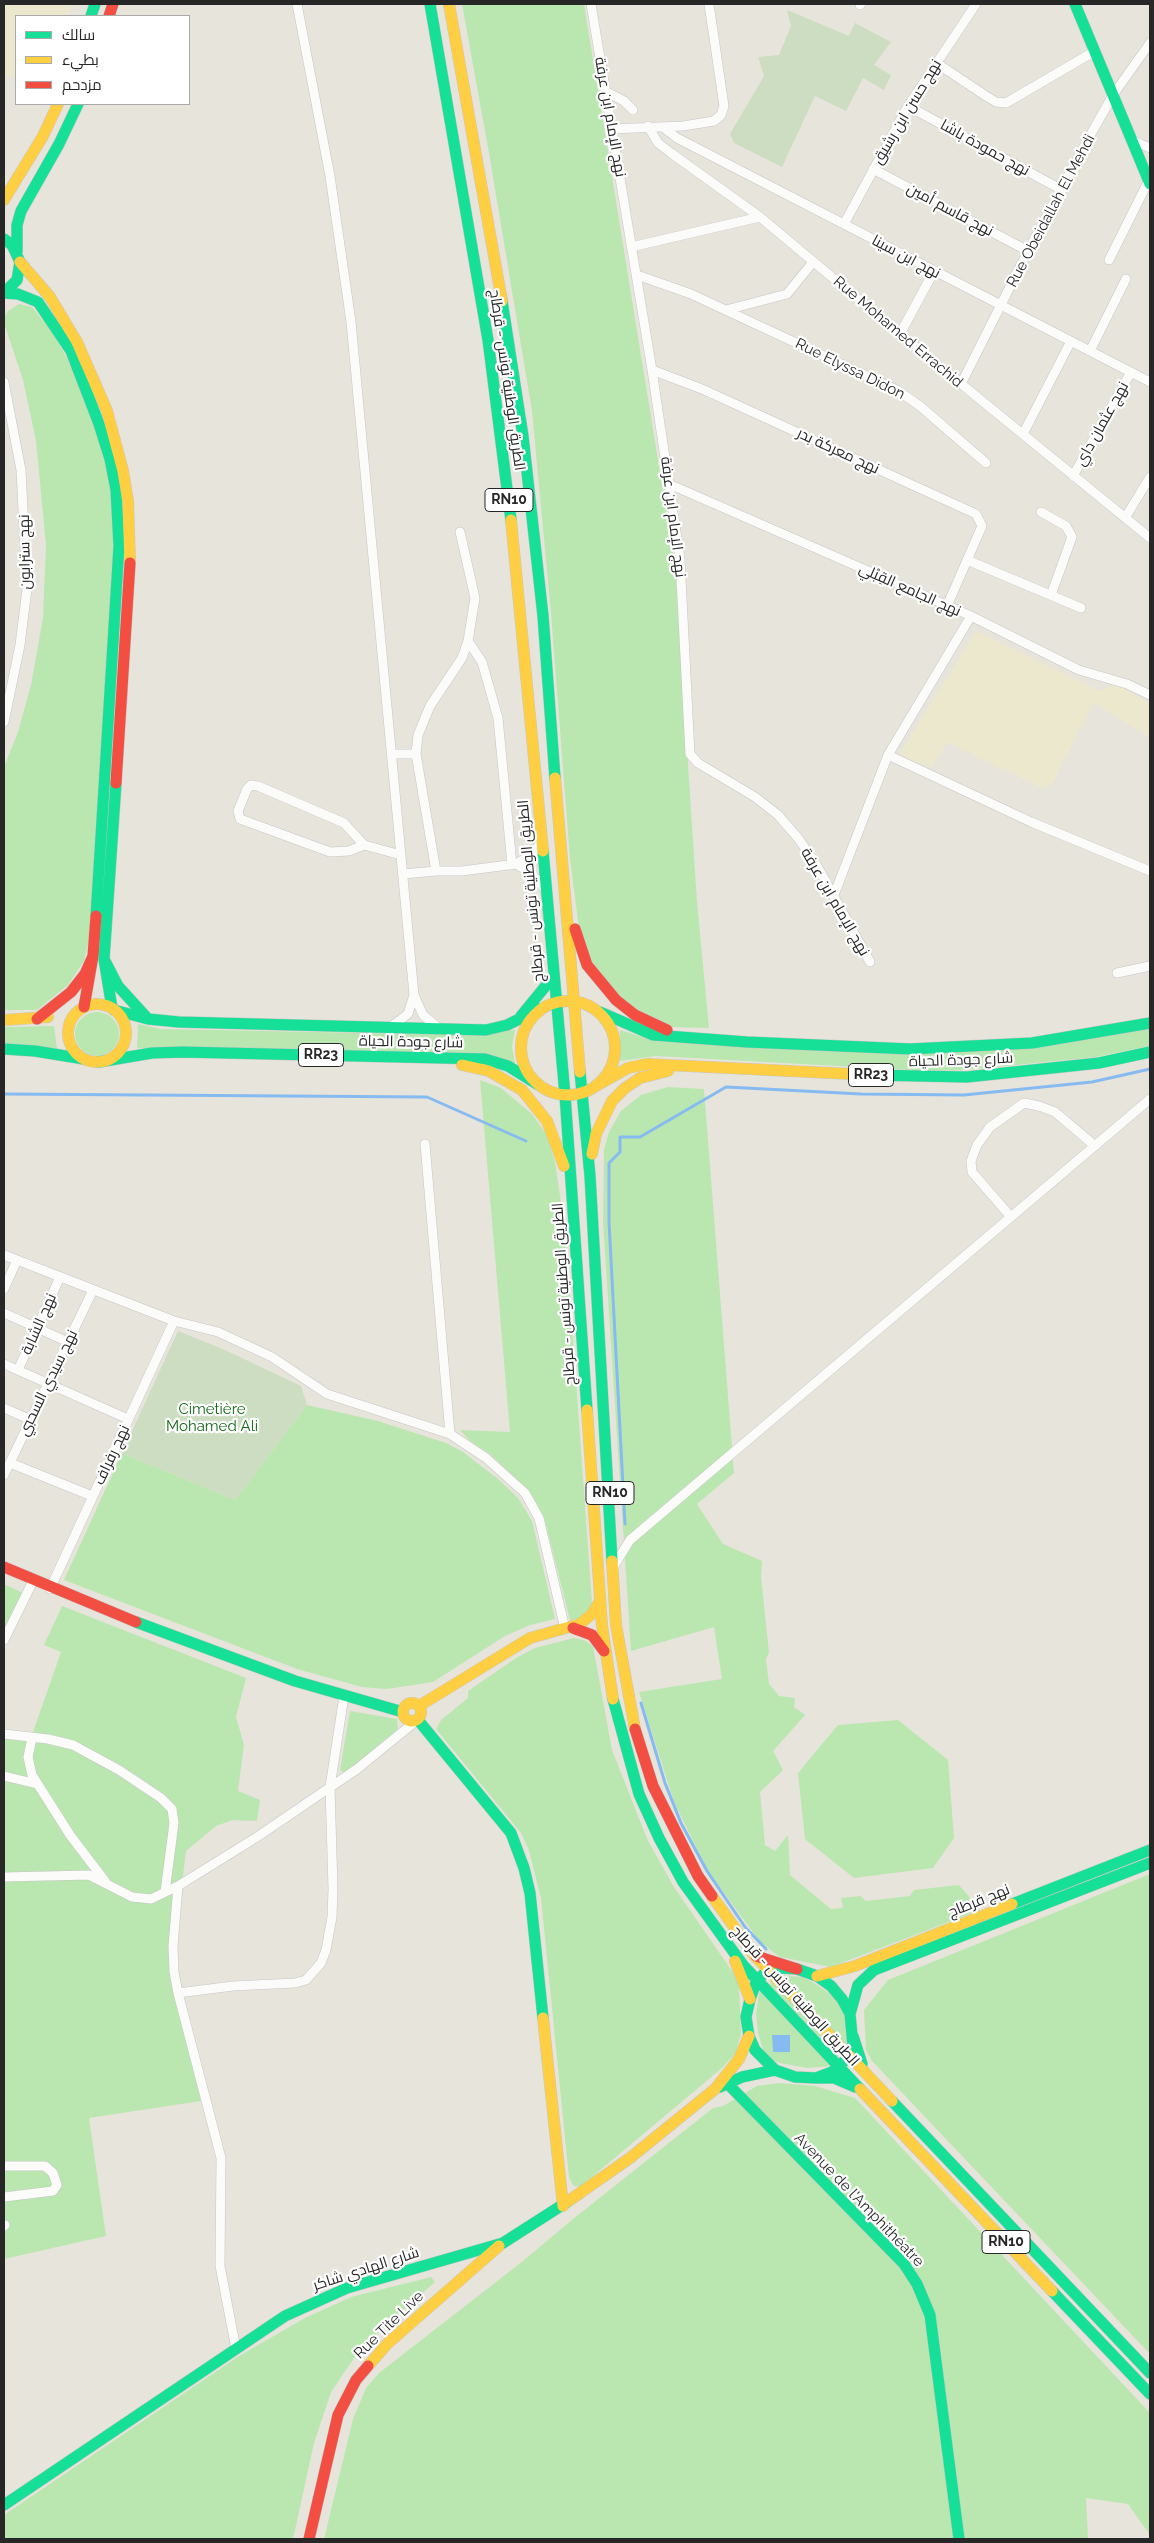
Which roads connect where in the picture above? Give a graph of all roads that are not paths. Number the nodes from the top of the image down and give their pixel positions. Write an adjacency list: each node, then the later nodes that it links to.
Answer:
1 (297, 4): 65 (street)
2 (430, 4): 68 (main road, الطريق الوطنية تونس - قرطاج / RN10)
3 (449, 4): 71 (main road, الطريق الوطنية تونس - قرطاج / RN10)
4 (590, 4): 11 (street, نهج الإمام ابن عرفة)
5 (709, 4): 18 (street)
6 (976, 4): 10 (street, نهج حسن ابن رشيق)
7 (1077, 5): 9 (main road)
8 (1150, 43): 12 (street, Rue Obeidallah El Mehdi)
9 (1095, 51): 10 (street); 12 (main road)
10 (936, 62): 15 (street, نهج حسن ابن رشيق)
11 (605, 91): 16 (street); 19 (street, نهج الإمام ابن عرفة)
12 (1113, 95): 20 (main road); 24 (street, Rue Obeidallah El Mehdi)
13 (58, 105): 25 (main road)
14 (78, 105): 31 (main road)
15 (908, 106): 22 (street, نهج حسن ابن رشيق); 24 (street, نهج حمودة باشا)
16 (633, 110)
17 (648, 126): 18 (street); 19 (street); 26 (street, Rue Mohamed Errachid)
18 (664, 128): 27 (street, نهج ابن سينا)
19 (612, 129): 29 (street, نهج الإمام ابن عرفة)
20 (1132, 140): 21 (street); 23 (main road)
21 (1150, 148)
22 (874, 169): 27 (street, نهج حسن ابن رشيق); 30 (street, نهج قاسم أمين)
23 (1150, 181): 32 (street)
24 (1062, 190): 30 (street, Rue Obeidallah El Mehdi)
25 (4, 200)
26 (760, 217): 29 (street); 33 (street, Rue Mohamed Errachid)
27 (844, 224): 34 (street, نهج ابن سينا)
28 (4, 239): 31 (main road)
29 (631, 247): 35 (street, نهج الإمام ابن عرفة)
30 (1028, 251): 38 (street, Rue Obeidallah El Mehdi)
31 (19, 257): 37 (main road); 78 (main road)
32 (1109, 260)
33 (813, 262): 39 (street); 40 (street, Rue Mohamed Errachid)
34 (934, 271): 38 (street, نهج ابن سينا); 40 (street)
35 (636, 275): 39 (street, Rue Elyssa Didon); 43 (street, نهج الإمام ابن عرفة)
36 (1126, 279): 42 (street)
37 (4, 293): 78 (main road)
38 (1000, 305): 41 (street, نهج ابن سينا); 47 (street, Rue Obeidallah El Mehdi)
39 (726, 310): 49 (street, Rue Elyssa Didon)
40 (900, 334): 47 (street, Rue Mohamed Errachid)
41 (1071, 341): 42 (street, نهج ابن سينا); 48 (street)
42 (1090, 351): 44 (street, نهج ابن سينا)
43 (652, 370): 52 (street, نهج الإمام ابن عرفة); 57 (street, نهج معركة بدر)
44 (1131, 372): 46 (street, نهج ابن سينا); 50 (street, نهج عثمان داي)
45 (4, 382): 64 (street, نهج سترابون)
46 (1150, 382)
47 (961, 384): 48 (street, Rue Mohamed Errachid)
48 (1024, 434): 50 (street, Rue Mohamed Errachid)
49 (986, 463)
50 (1073, 476): 54 (street, Rue Mohamed Errachid)
51 (1150, 477): 54 (street)
52 (670, 484): 59 (street, نهج الجامع القِبْلي); 77 (street, نهج الإمام ابن عرفة)
53 (1042, 512): 58 (street)
54 (1125, 518): 56 (street, Rue Mohamed Errachid)
55 (460, 532): 62 (street)
56 (1150, 538)
57 (967, 560): 58 (street); 59 (street, نهج معركة بدر)
58 (1051, 595): 60 (street)
59 (947, 606): 61 (street, نهج الجامع القِبْلي)
60 (1081, 608)
61 (971, 616): 63 (street, نهج الجامع القِبْلي); 67 (street)
62 (468, 641): 66 (street); 72 (street)
63 (1150, 695)
64 (4, 722)
65 (392, 754): 66 (street); 70 (street)
66 (416, 754): 73 (street)
67 (888, 756): 74 (street); 77 (street)
68 (541, 842): 72 (street); 76 (main road, الطريق الوطنية تونس - قرطاج / RN10)
69 (364, 845): 69 (street); 70 (street)
70 (401, 855): 75 (street)
71 (561, 863): 84 (main road, الطريق الوطنية تونس - قرطاج / RN10); 97 (main road)
72 (514, 865): 73 (street); 76 (street)
73 (436, 871): 75 (street)
74 (1150, 871)
75 (402, 874): 83 (street)
76 (546, 891): 82 (main road, الطريق الوطنية تونس - قرطاج / RN10)
77 (834, 895): 79 (street, نهج الإمام ابن عرفة)
78 (99, 958): 86 (main road); 87 (main road); 90 (main road); 91 (main road)
79 (870, 962)
80 (1150, 966): 81 (street)
81 (1117, 973)
82 (553, 977): 85 (main road, الطريق الوطنية تونس - قرطاج / RN10); 93 (main road)
83 (414, 995): 95 (street); 96 (street)
84 (574, 1000): 85 (main road); 89 (main road, شارع جودة الحياة); 108 (main road, الطريق الوطنية تونس - قرطاج / RN10)
85 (556, 1001): 88 (main road, شارع جودة الحياة); 109 (main road, الطريق الوطنية تونس - قرطاج / RN10)
86 (81, 1009): 87 (main road, شارع جودة الحياة / RR23); 90 (main road, شارع جودة الحياة / RR23); 103 (main road)
87 (113, 1009): 91 (main road, شارع جودة الحياة / RR23); 104 (main road)
88 (540, 1009): 93 (main road, شارع جودة الحياة / RR23); 106 (main road)
89 (600, 1012): 97 (main road, شارع جودة الحياة / RR23); 107 (main road)
90 (37, 1019): 92 (main road, شارع جودة الحياة / RR23)
91 (148, 1019): 95 (main road, شارع جودة الحياة / RR23)
92 (4, 1020)
93 (518, 1020): 96 (main road, شارع جودة الحياة / RR23)
94 (1150, 1023): 97 (main road, شارع جودة الحياة / RR23)
95 (391, 1027): 96 (main road, شارع جودة الحياة / RR23)
96 (439, 1028)
97 (683, 1036)
98 (4, 1049): 99 (main road, شارع جودة الحياة / RR23)
99 (35, 1051): 101 (main road); 103 (main road, شارع جودة الحياة / RR23)
100 (1150, 1052): 105 (main road, شارع جودة الحياة / RR23)
101 (4, 1056)
102 (426, 1056): 104 (main road, شارع جودة الحياة / RR23); 106 (main road, شارع جودة الحياة / RR23); 114 (main road)
103 (84, 1059): 104 (main road, شارع جودة الحياة / RR23)
104 (99, 1062)
105 (680, 1068): 107 (main road, شارع جودة الحياة / RR23); 113 (main road)
106 (537, 1084): 109 (main road, شارع جودة الحياة)
107 (596, 1086): 108 (main road, شارع جودة الحياة)
108 (582, 1093): 109 (main road, شارع جودة الحياة); 113 (main road, الطريق الوطنية تونس - قرطاج / RN10)
109 (565, 1095): 114 (main road, الطريق الوطنية تونس - قرطاج / RN10)
110 (1150, 1099): 112 (street)
111 (425, 1144): 131 (street)
112 (1095, 1146): 115 (street); 115 (street)
113 (590, 1176): 135 (main road, الطريق الوطنية تونس - قرطاج / RN10)
114 (571, 1185): 139 (main road, الطريق الوطنية تونس - قرطاج / RN10)
115 (1011, 1217): 135 (street)
116 (4, 1255): 117 (street)
117 (17, 1260): 118 (street); 119 (street)
118 (60, 1277): 120 (street); 123 (street, نهج الشابة)
119 (4, 1289)
120 (93, 1290): 122 (street); 124 (street, نهج سيدي السحبي)
121 (4, 1313): 123 (street)
122 (174, 1320): 129 (street, نهج رفراف); 131 (street)
123 (37, 1328): 124 (street); 126 (street, نهج الشابة)
124 (68, 1342): 127 (street, نهج سيدي السحبي)
125 (4, 1364): 126 (street)
126 (18, 1370): 127 (street)
127 (48, 1384): 129 (street); 130 (street, نهج سيدي السحبي)
128 (4, 1408): 130 (street)
129 (128, 1419): 134 (street, نهج رفراف)
130 (30, 1420): 132 (street, نهج سيدي السحبي)
131 (450, 1434): 140 (street)
132 (8, 1458): 133 (street, نهج سيدي السحبي); 134 (street)
133 (4, 1475)
134 (92, 1496): 138 (street, نهج رفراف)
135 (614, 1566): 159 (main road, الطريق الوطنية تونس - قرطاج / RN10)
136 (4, 1567): 137 (main road)
137 (33, 1580): 138 (main road); 141 (street)
138 (50, 1589): 143 (main road)
139 (600, 1601): 140 (main road); 142 (main road, الطريق الوطنية تونس - قرطاج / RN10)
140 (569, 1628): 142 (main road); 144 (main road)
141 (4, 1640)
142 (604, 1651): 158 (main road, الطريق الوطنية تونس - قرطاج / RN10)
143 (344, 1696): 145 (main road); 151 (street)
144 (419, 1706): 145 (main road); 146 (main road)
145 (403, 1712): 146 (main road)
146 (417, 1720): 151 (street); 178 (main road)
147 (4, 1734): 148 (street)
148 (32, 1738): 150 (street); 157 (street)
149 (4, 1776): 150 (street)
150 (37, 1784): 155 (street)
151 (330, 1787): 156 (street); 164 (street)
152 (1150, 1850): 162 (main road, نهج قرطاج)
153 (1150, 1863): 166 (main road, نهج قرطاج)
154 (4, 1877): 155 (street)
155 (106, 1883): 157 (street)
156 (178, 1886): 157 (street); 164 (street)
157 (164, 1892)
158 (729, 1948): 163 (main road, الطريق الوطنية تونس - قرطاج / RN10); 165 (main road)
159 (754, 1955): 160 (main road); 161 (main road, الطريق الوطنية تونس - قرطاج / RN10)
160 (797, 1969): 161 (main road); 162 (main road)
161 (767, 1971): 163 (main road); 169 (main road, الطريق الوطنية تونس - قرطاج / RN10)
162 (817, 1976): 166 (main road)
163 (757, 1980): 165 (main road); 170 (main road, الطريق الوطنية تونس - قرطاج / RN10)
164 (178, 1993): 180 (street)
165 (750, 1998): 167 (main road)
166 (850, 2014): 168 (main road)
167 (749, 2036): 171 (main road); 174 (main road, شارع الهادي شاكر)
168 (853, 2036): 169 (main road); 173 (main road)
169 (851, 2055): 170 (main road); 173 (main road, الطريق الوطنية تونس - قرطاج / RN10)
170 (840, 2067): 172 (main road); 175 (main road, الطريق الوطنية تونس - قرطاج / RN10)
171 (775, 2070): 172 (main road); 174 (main road)
172 (816, 2078): 175 (main road)
173 (871, 2079): 181 (main road, الطريق الوطنية تونس - قرطاج / RN10)
174 (725, 2082): 178 (main road, شارع الهادي شاكر); 185 (main road, Avenue de l'Amphithéatre)
175 (861, 2091): 182 (main road, الطريق الوطنية تونس - قرطاج / RN10)
176 (4, 2166): 177 (street)
177 (4, 2197)
178 (563, 2206): 179 (main road, شارع الهادي شاكر)
179 (503, 2243): 180 (main road, شارع الهادي شاكر); 184 (main road, Rue Tite Live)
180 (236, 2349): 183 (main road, شارع الهادي شاكر)
181 (1150, 2373)
182 (1150, 2394)
183 (4, 2505)
184 (309, 2539)
185 (959, 2539)

